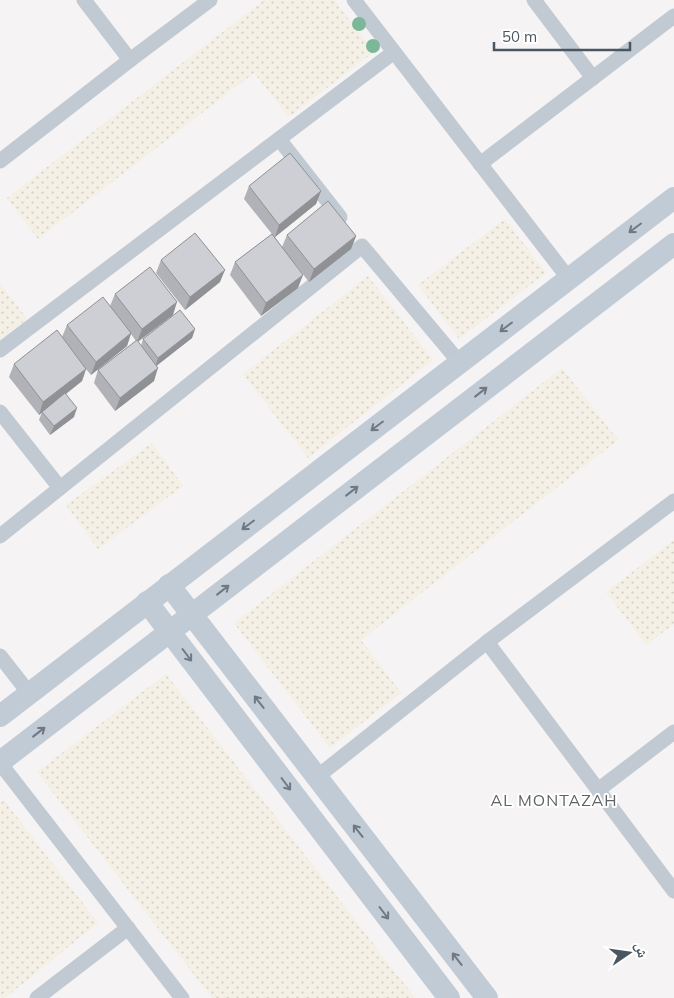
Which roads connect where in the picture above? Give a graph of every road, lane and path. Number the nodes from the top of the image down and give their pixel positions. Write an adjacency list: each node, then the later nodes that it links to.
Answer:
1 (84, 0): 7 (street)
2 (210, 0): 7 (street)
3 (354, 0): 6 (street)
4 (534, 0): 8 (street)
5 (674, 16): 8 (street)
6 (394, 52): 9 (street); 11 (street)
7 (130, 60): 10 (street)
8 (593, 78): 11 (street)
9 (279, 139): 13 (street); 16 (street)
10 (0, 161)
11 (480, 164): 15 (street)
12 (674, 198): 15 (main road, one-way to 15)
13 (356, 238): 17 (street); 19 (street)
14 (674, 244): 24 (main road, one-way to 14)
15 (568, 279): 17 (main road, one-way to 17)
16 (0, 350)
17 (460, 363): 22 (main road, one-way to 22)
18 (0, 412): 19 (street)
19 (60, 488): 21 (street)
20 (674, 501): 26 (street)
21 (0, 536)
22 (169, 585): 23 (main road); 24 (main road)
23 (147, 602): 25 (main road); 28 (main road)
24 (192, 614): 25 (main road); 32 (main road, one-way to 24)
25 (169, 631): 31 (main road, one-way to 25); 38 (main road, one-way to 38)
26 (488, 642): 32 (street); 33 (street)
27 (0, 656): 28 (street)
28 (29, 693): 29 (main road)
29 (0, 716)
30 (674, 732): 33 (street)
31 (0, 762): 35 (street)
32 (317, 777): 39 (main road, one-way to 32)
33 (598, 790): 34 (street)
34 (674, 891)
35 (128, 928): 36 (street); 37 (street)
36 (37, 998)
37 (182, 998)
38 (449, 998)
39 (487, 998)

